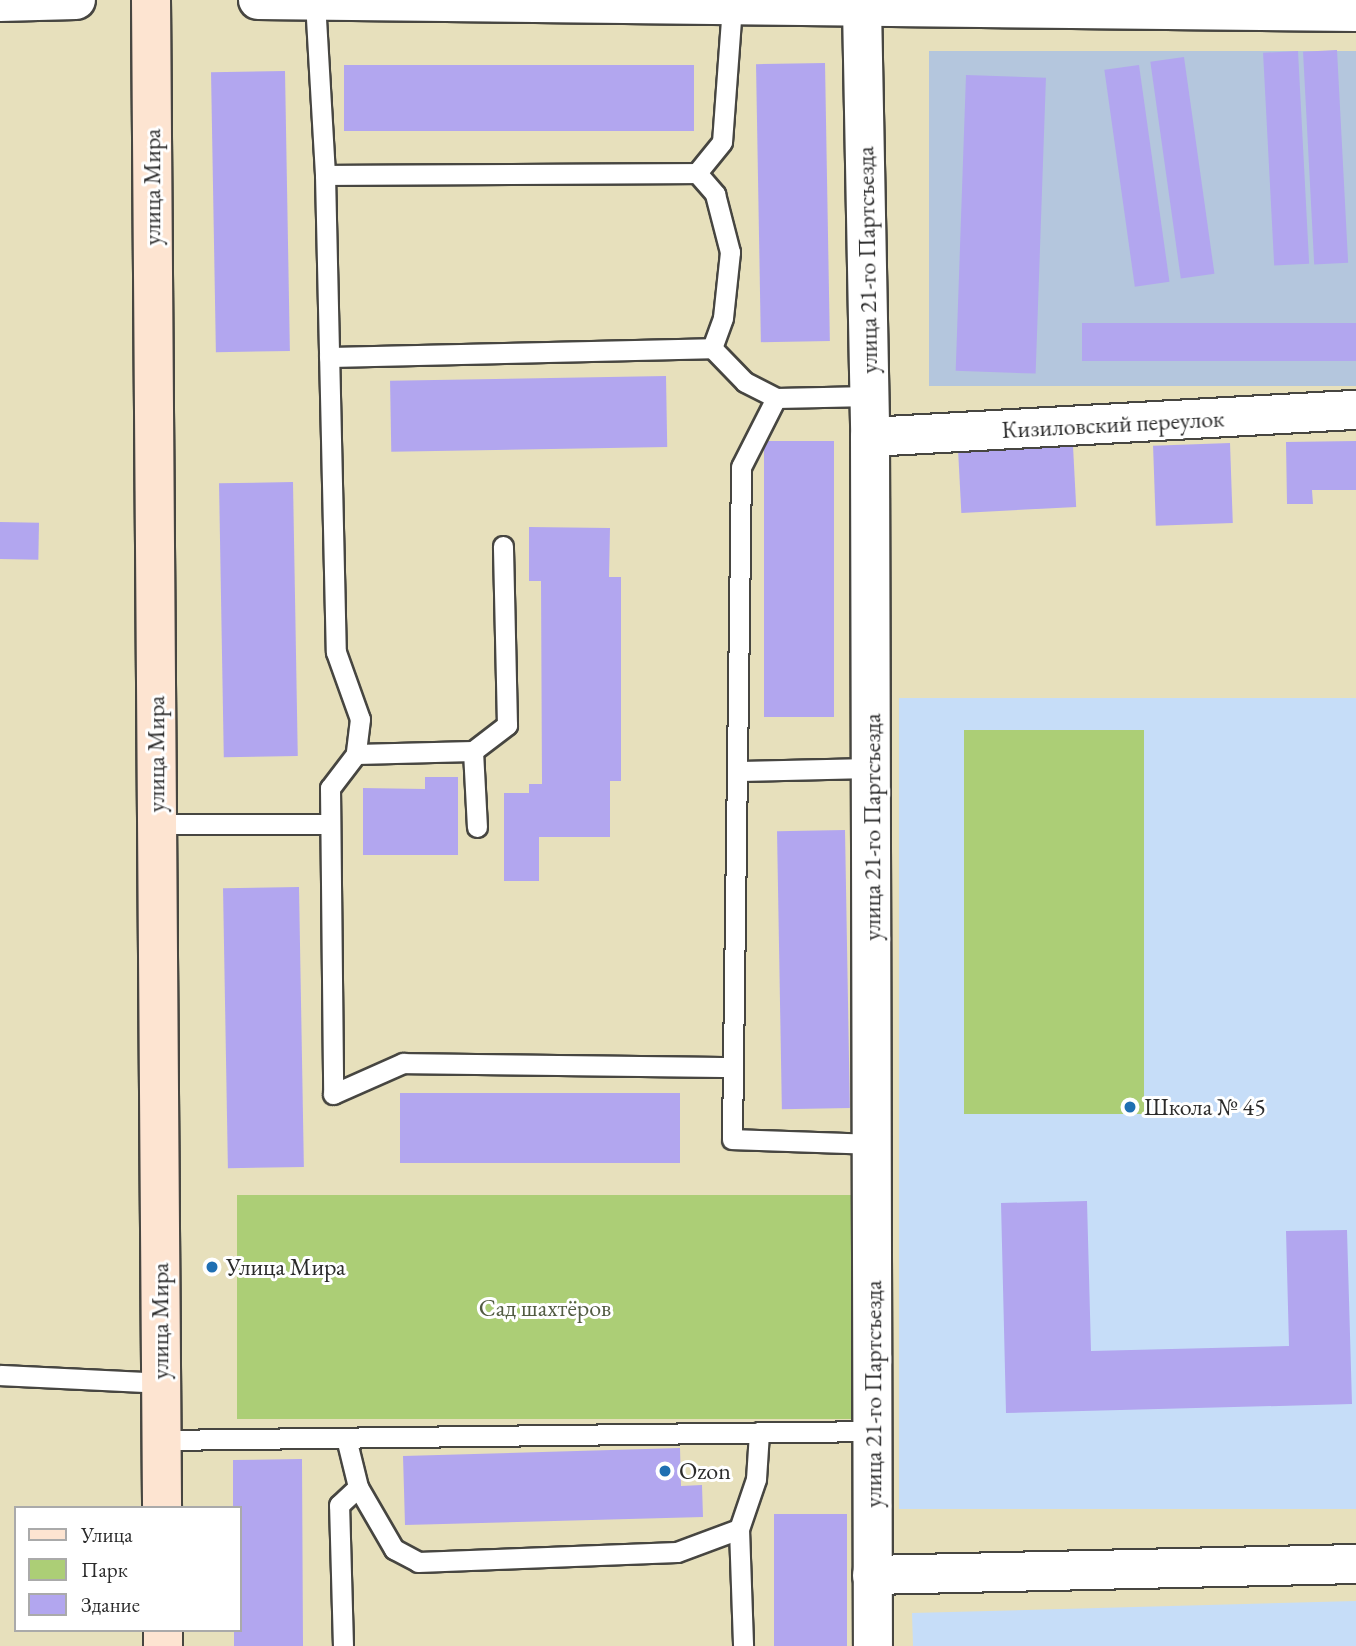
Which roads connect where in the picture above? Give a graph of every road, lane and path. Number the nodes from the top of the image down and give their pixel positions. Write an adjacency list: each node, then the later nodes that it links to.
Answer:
1 (76, 0): 5 (street)
2 (151, 0): 22 (street, улица Мира)
3 (258, 0): 4 (street)
4 (315, 1): 6 (street); 10 (lane)
5 (0, 2)
6 (732, 6): 7 (street); 9 (lane)
7 (862, 7): 8 (street); 13 (street, улица 21-го Партсъезда)
8 (1356, 12)
9 (697, 173): 10 (lane); 11 (lane)
10 (325, 175): 12 (lane)
11 (712, 348): 12 (lane); 14 (lane)
12 (329, 357): 19 (lane)
13 (870, 396): 14 (lane); 16 (street, улица 21-го Партсъезда)
14 (776, 398): 21 (lane)
15 (1356, 410): 16 (street, Кизиловский переулок)
16 (870, 437): 20 (street, улица 21-го Партсъезда)
17 (503, 546): 18 (lane)
18 (473, 751): 19 (lane); 24 (lane)
19 (356, 754): 23 (lane)
20 (872, 768): 21 (lane); 26 (street, улица 21-го Партсъезда)
21 (739, 771): 25 (lane)
22 (157, 824): 23 (lane); 28 (street, улица Мира)
23 (330, 824): 25 (lane)
24 (477, 827)
25 (733, 1067): 26 (lane)
26 (873, 1144): 29 (street, улица 21-го Партсъезда)
27 (0, 1375): 28 (lane)
28 (161, 1382): 32 (street, улица Мира)
29 (874, 1431): 30 (lane); 37 (street, улица 21-го Партсъезда)
30 (759, 1432): 31 (lane); 35 (lane)
31 (346, 1438): 32 (lane); 33 (lane)
32 (161, 1440): 34 (street, улица Мира)
33 (358, 1487): 35 (lane); 38 (lane)
34 (162, 1506)
35 (739, 1529): 39 (lane)
36 (1356, 1564): 37 (street)
37 (872, 1575): 40 (street, улица 21-го Партсъезда)
38 (343, 1646)
39 (743, 1646)
40 (873, 1646)

